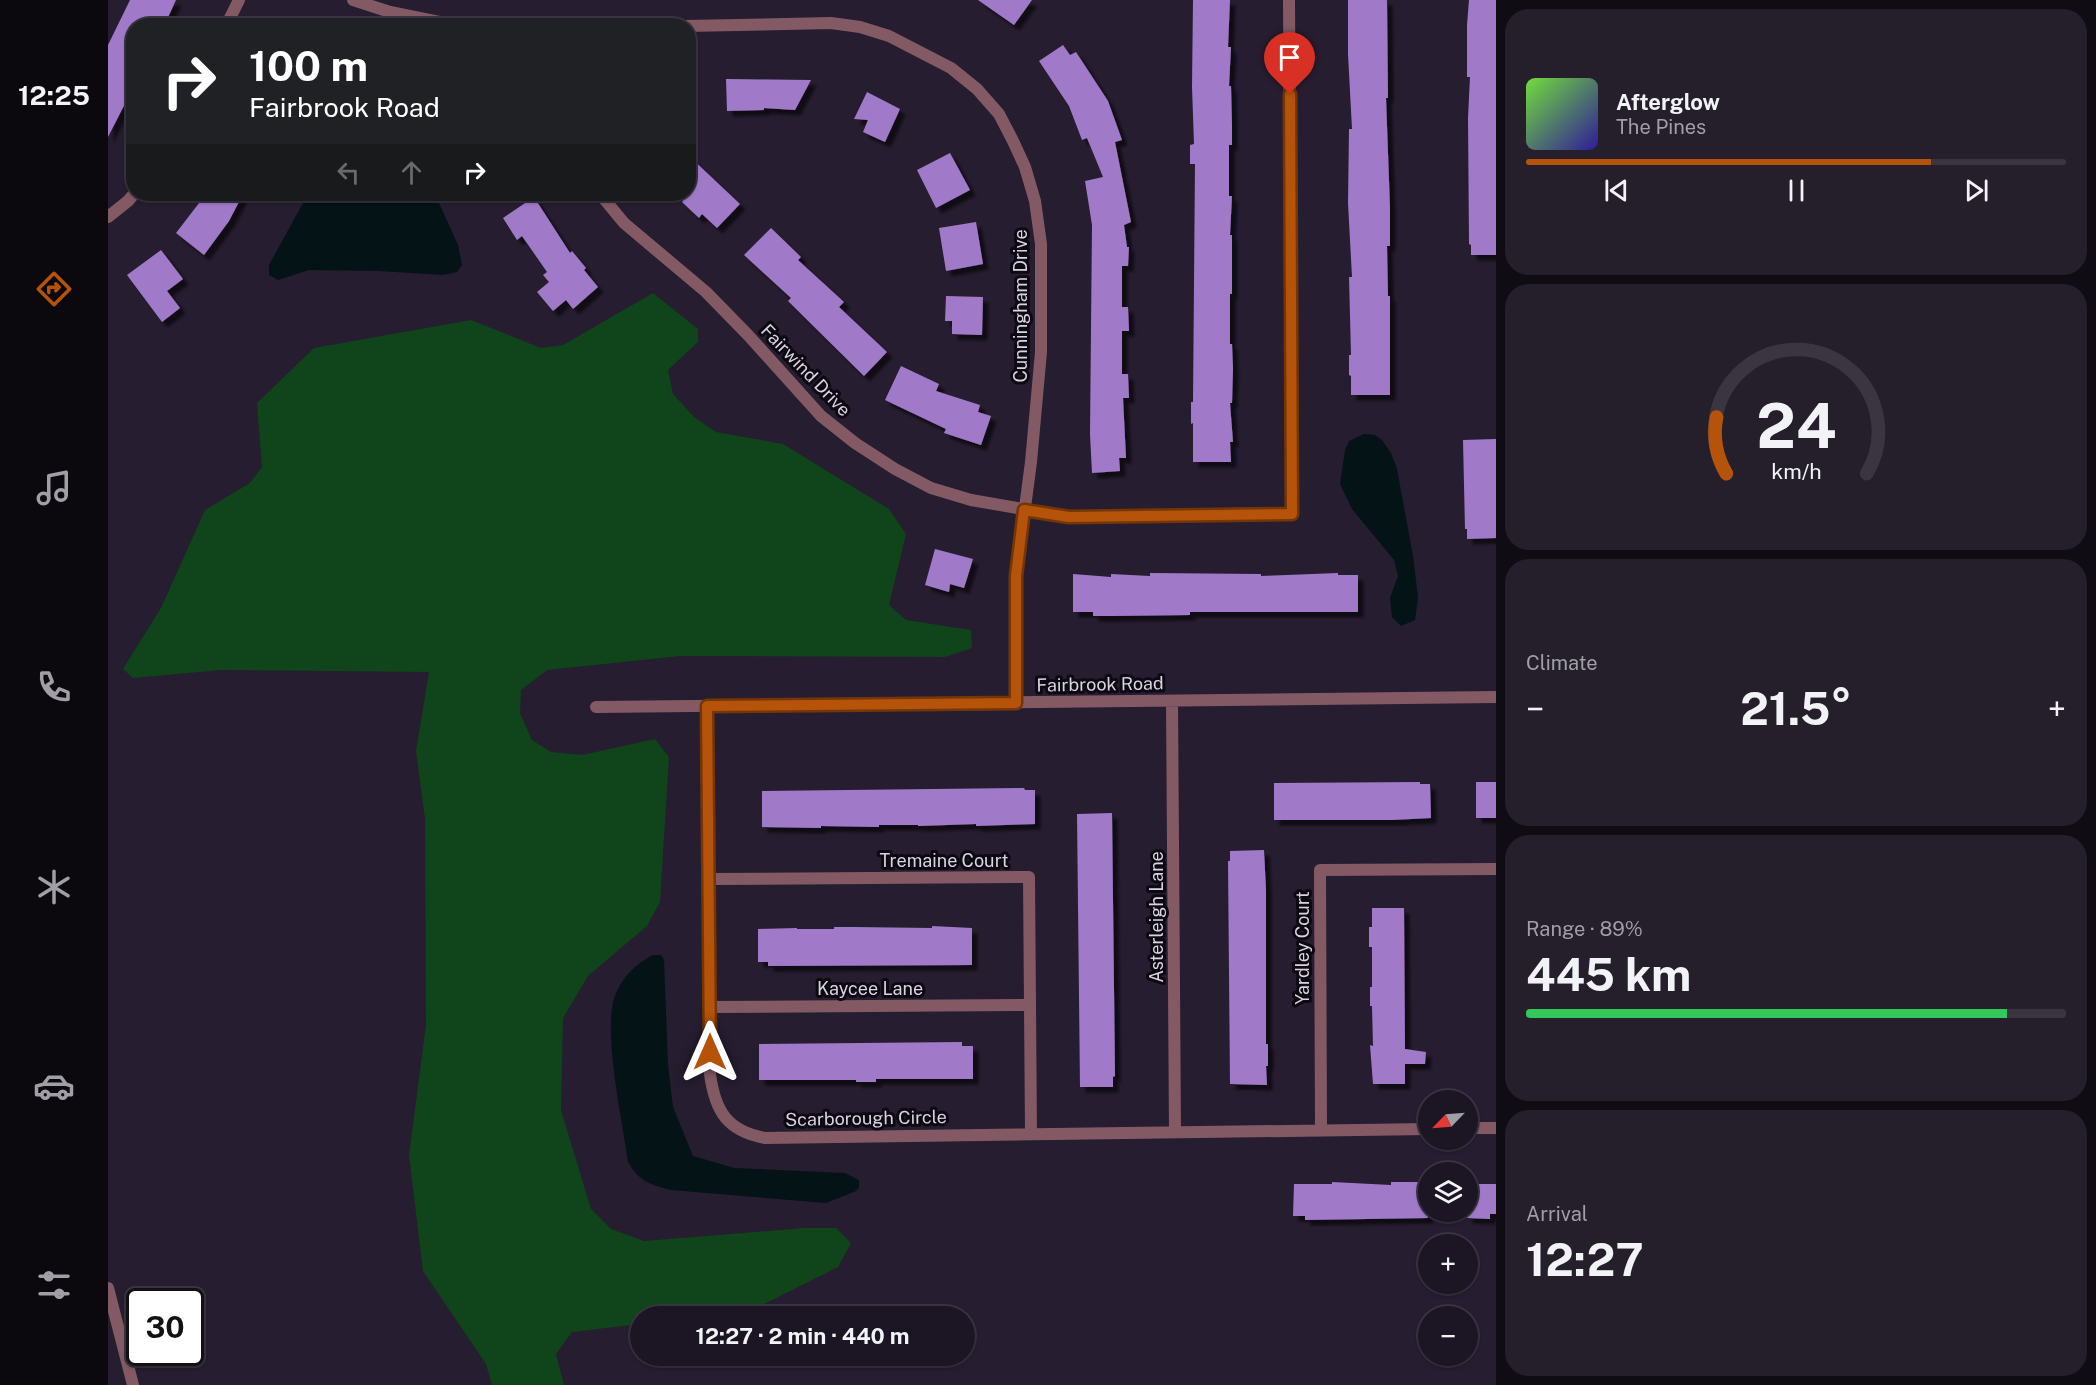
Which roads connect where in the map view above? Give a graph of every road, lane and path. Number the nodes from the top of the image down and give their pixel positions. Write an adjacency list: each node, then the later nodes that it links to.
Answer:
1 (239, 0): 4 (street)
2 (353, 0): 5 (street)
3 (1289, 0): 10 (street, Fairwind Drive)
4 (230, 18)
5 (420, 18)
6 (696, 26): 10 (street, Cunningham Drive)
7 (129, 201): 9 (street)
8 (606, 201): 10 (street, Fairwind Drive)
9 (108, 217)
10 (1024, 510): 13 (street, Cunningham Drive)
11 (1496, 697): 12 (street, Fairbrook Road)
12 (1172, 701): 13 (street, Fairbrook Road); 24 (street, Asterleigh Lane)
13 (1016, 703): 14 (street, Fairbrook Road)
14 (707, 706): 15 (street, Fairbrook Road); 17 (street, Scarborough Circle)
15 (596, 707)
16 (1496, 869): 23 (street, Yardley Court)
17 (710, 879): 18 (street, Tremaine Court); 19 (street, Scarborough Circle)
18 (1030, 1005): 19 (street, Kaycee Lane); 25 (street, Tremaine Court)
19 (710, 1006): 25 (street, Scarborough Circle)
20 (1478, 1128): 21 (street)
21 (1496, 1128)
22 (1418, 1129): 23 (street, Scarborough Circle)
23 (1321, 1130): 24 (street, Scarborough Circle)
24 (1175, 1132): 25 (street, Scarborough Circle)
25 (1031, 1134)
26 (108, 1288): 27 (street)
27 (133, 1385)

